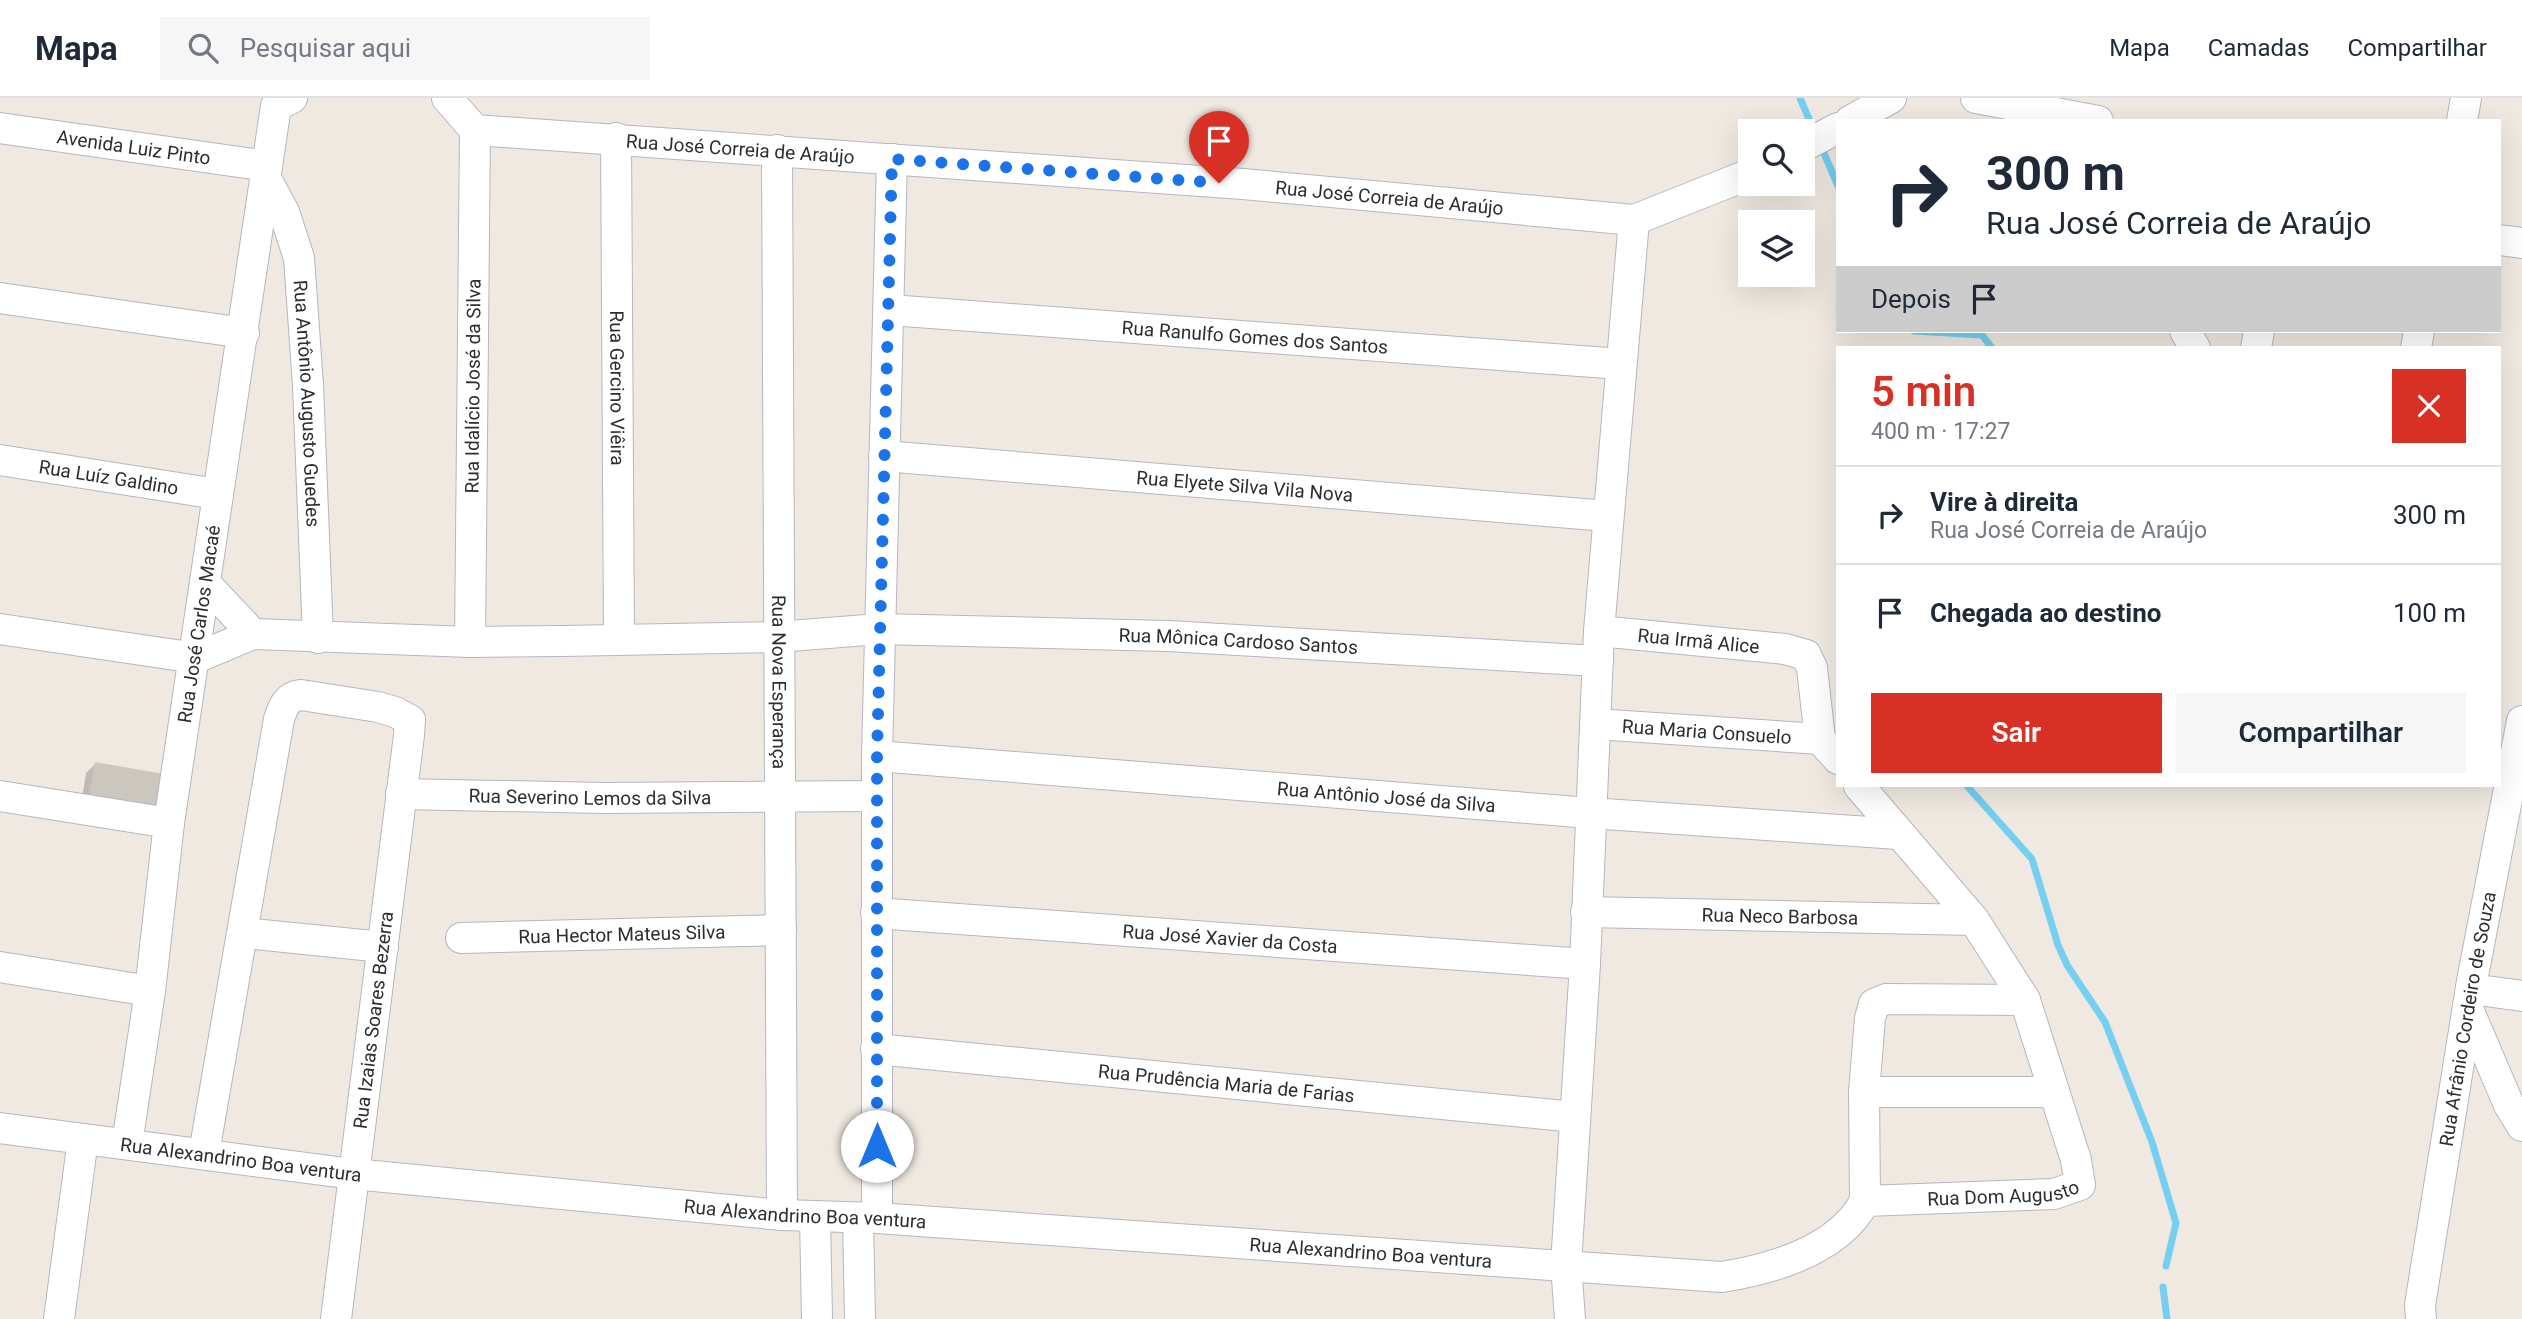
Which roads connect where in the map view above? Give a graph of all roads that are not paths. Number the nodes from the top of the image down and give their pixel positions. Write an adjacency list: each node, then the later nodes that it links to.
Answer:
1 (447, 98): 11 (street)
2 (1891, 98): 7 (street)
3 (1976, 98): 6 (street)
4 (2466, 98): 8 (street)
5 (284, 102): 16 (street, Rua José Carlos Macaé)
6 (2067, 111)
7 (1854, 119)
8 (2462, 119)
9 (0, 128): 16 (street, Avenida Luiz Pinto)
10 (1836, 129): 13 (street)
11 (475, 130): 12 (street, Rua José Correia de Araújo); 37 (street, Rua Idalício José da Silva)
12 (617, 138): 14 (street, Rua José Correia de Araújo); 36 (street, Rua Gercino Viêira)
13 (1815, 140)
14 (777, 150): 15 (street, Rua José Correia de Araújo); 34 (street, Rua Nova Esperança)
15 (892, 159): 18 (street, Rua José Correia de Araújo); 22 (street)
16 (266, 172): 23 (street, Rua José Carlos Macaé); 35 (street, Rua Antônio Augusto Guedes)
17 (1738, 179): 18 (street)
18 (1634, 220): 24 (street)
19 (2501, 240): 20 (street)
20 (2522, 243)
21 (0, 298): 23 (street)
22 (890, 310): 24 (street, Rua Ranulfo Gomes dos Santos); 25 (street)
23 (244, 334): 27 (street, Rua José Carlos Macaé)
24 (1621, 365): 28 (street)
25 (884, 456): 28 (street, Rua Elyete Silva Vila Nova); 31 (street)
26 (0, 460): 27 (street, Rua Luíz Galdino)
27 (218, 494): 29 (street, Rua José Carlos Macaé)
28 (1607, 516): 32 (street)
29 (205, 583): 33 (street); 38 (street, Rua José Carlos Macaé)
30 (0, 629): 38 (street)
31 (879, 629): 34 (street, Rua Mônica Cardoso Santos); 39 (street, Rua Mônica Cardoso Santos); 43 (street)
32 (1599, 631): 39 (street); 42 (street, Rua Irmã Alice)
33 (253, 634): 35 (street, Rua Mônica Cardoso Santos); 38 (street)
34 (777, 637): 36 (street, Rua Mônica Cardoso Santos); 48 (street, Rua Nova Esperança)
35 (318, 638): 37 (street, Rua Mônica Cardoso Santos)
36 (619, 639): 37 (street, Rua Mônica Cardoso Santos)
37 (470, 642)
38 (196, 658): 50 (street, Rua José Carlos Macaé)
39 (1598, 661): 41 (street)
40 (2522, 721): 52 (street, Rua Afrânio Cordeiro de Souza)
41 (1595, 724): 42 (street, Rua Maria Consuelo); 49 (street)
42 (1832, 751)
43 (877, 755): 47 (street); 49 (street, Rua Antônio José da Silva)
44 (1860, 787): 51 (street, Rua Dom Augusto)
45 (401, 794): 48 (street, Rua Severino Lemos da Silva); 57 (street, Rua Izaias Soares Bezerra); 59 (street, Rua Izaias Soares Bezerra)
46 (0, 796): 50 (street)
47 (877, 796): 48 (street, Rua Severino Lemos da Silva); 54 (street)
48 (778, 797): 56 (street, Rua Nova Esperança)
49 (1590, 813): 51 (street, Rua Antônio José da Silva); 53 (street)
50 (169, 823): 62 (street, Rua José Carlos Macaé)
51 (1898, 834): 55 (street, Rua Dom Augusto)
52 (2512, 834): 64 (street, Rua Afrânio Cordeiro de Souza)
53 (1586, 912): 55 (street, Rua Neco Barbosa); 60 (street)
54 (876, 913): 60 (street, Rua José Xavier da Costa); 66 (street)
55 (1974, 920): 65 (street, Rua Dom Augusto)
56 (781, 930): 58 (street, Rua Hector Mateus Silva); 77 (street, Rua Nova Esperança)
57 (244, 933): 59 (street); 74 (street)
58 (461, 938)
59 (383, 947): 75 (street, Rua Izaias Soares Bezerra)
60 (1585, 964): 69 (street)
61 (0, 967): 62 (street)
62 (150, 991): 73 (street, Rua José Carlos Macaé)
63 (2522, 996): 64 (street)
64 (2469, 999): 70 (street); 86 (street, Rua Afrânio Cordeiro de Souza)
65 (2025, 1000): 67 (street); 68 (street, Rua Dom Augusto)
66 (876, 1049): 69 (street, Rua Prudência Maria de Farias); 79 (street)
67 (1864, 1092): 68 (street); 76 (street)
68 (2054, 1092): 76 (street, Rua Dom Augusto)
69 (1575, 1116): 80 (street)
70 (2522, 1126)
71 (0, 1128): 72 (street, Rua Alexandrino Boa ventura)
72 (83, 1139): 73 (street, Rua Alexandrino Boa ventura); 81 (street)
73 (127, 1144): 74 (street, Rua Alexandrino Boa ventura)
74 (204, 1153): 75 (street, Rua Alexandrino Boa ventura)
75 (353, 1174): 77 (street, Rua Alexandrino Boa ventura); 82 (street, Rua Izaias Soares Bezerra)
76 (1865, 1201): 80 (street, Rua Alexandrino Boa ventura)
77 (782, 1215): 78 (street, Rua Alexandrino Boa ventura)
78 (815, 1216): 79 (street, Rua Alexandrino Boa ventura); 83 (street)
79 (868, 1218): 80 (street, Rua Alexandrino Boa ventura); 84 (street)
80 (1566, 1265): 85 (street)
81 (59, 1319)
82 (336, 1319)
83 (817, 1319)
84 (860, 1319)
85 (1570, 1319)
86 (2421, 1319)

